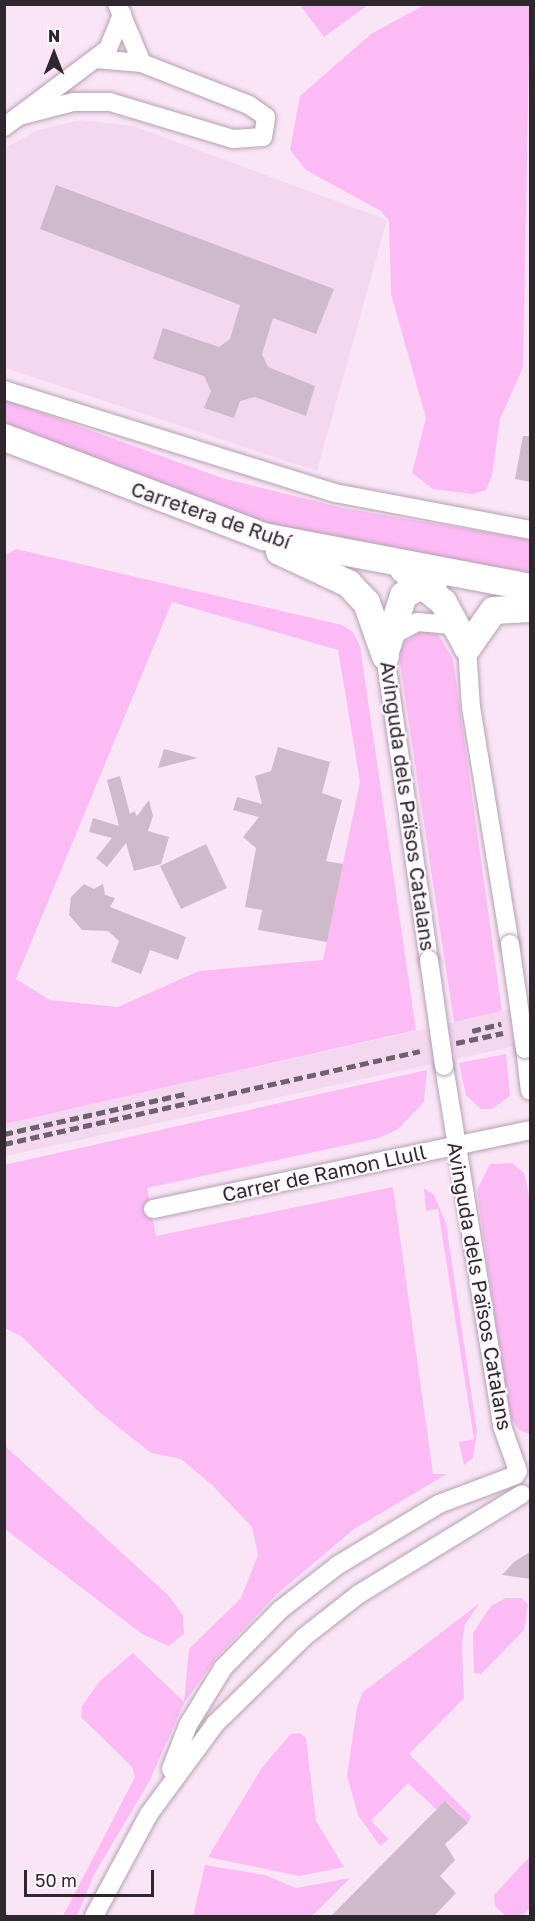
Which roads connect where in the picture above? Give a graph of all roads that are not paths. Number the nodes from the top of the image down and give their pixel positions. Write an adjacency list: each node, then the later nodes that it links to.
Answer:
1 (119, 9): 2 (street); 3 (street)
2 (95, 59): 3 (street); 4 (street)
3 (142, 63): 4 (street)
4 (12, 122)
5 (4, 390): 7 (street)
6 (4, 437): 8 (main road, Carretera de Rubí)
7 (531, 530)
8 (263, 536): 9 (main road, Carretera de Rubí); 13 (main road)
9 (434, 577): 10 (main road, Carretera de Rubí); 12 (main road); 13 (main road)
10 (531, 587)
11 (531, 608): 12 (main road)
12 (468, 647): 13 (street, Avinguda dels Països Catalans); 14 (street, bridge)
13 (385, 656): 16 (street, Avinguda dels Països Catalans, bridge)
14 (531, 1091)
15 (531, 1130): 16 (street, Carrer de Ramon Llull)
16 (456, 1146): 17 (street, Carrer de Ramon Llull); 19 (street, Avinguda dels Països Catalans)
17 (153, 1209)
18 (531, 1457): 19 (street)
19 (517, 1473): 20 (street, Avinguda dels Països Catalans); 21 (street)
20 (526, 1496): 21 (street)
21 (149, 1814): 22 (street)
22 (94, 1917)

